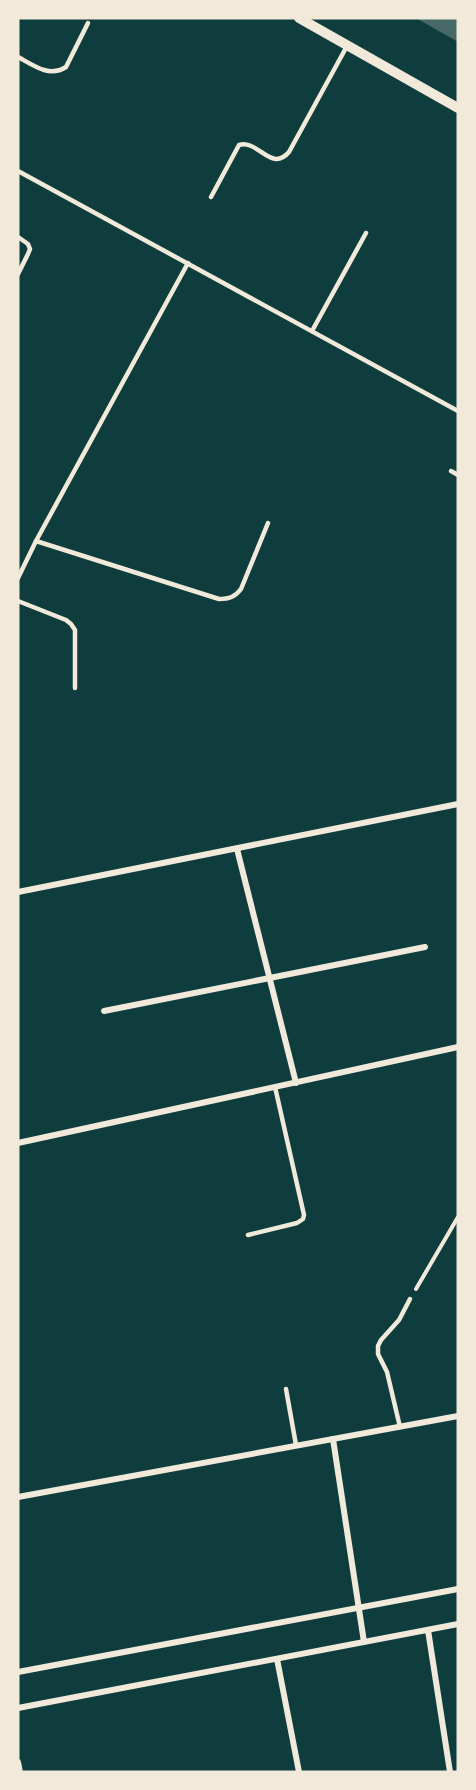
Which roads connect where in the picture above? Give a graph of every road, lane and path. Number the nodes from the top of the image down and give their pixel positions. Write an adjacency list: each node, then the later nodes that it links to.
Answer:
1 (299, 18): 3 (street)
2 (88, 23): 4 (lane)
3 (347, 45): 5 (street); 7 (lane)
4 (18, 57)
5 (458, 108)
6 (18, 171): 10 (lane)
7 (211, 197)
8 (366, 233): 12 (lane)
9 (18, 237): 11 (lane)
10 (188, 263): 12 (lane); 17 (lane)
11 (18, 274)
12 (312, 331): 13 (lane)
13 (458, 411)
14 (451, 471): 15 (lane)
15 (458, 475)
16 (268, 523): 17 (lane)
17 (36, 541): 18 (lane)
18 (18, 578)
19 (18, 601): 20 (lane)
20 (75, 688)
21 (458, 804): 22 (street)
22 (237, 849): 23 (street); 25 (street)
23 (18, 892)
24 (425, 947): 25 (street)
25 (270, 978): 26 (street); 28 (street)
26 (104, 1011)
27 (458, 1047): 28 (street)
28 (297, 1083): 29 (street)
29 (275, 1088): 30 (street); 32 (lane)
30 (18, 1143)
31 (458, 1217): 33 (path)
32 (248, 1235)
33 (410, 1299): 36 (lane)
34 (286, 1389): 38 (lane)
35 (458, 1416): 36 (street)
36 (400, 1427): 37 (street)
37 (333, 1439): 38 (street); 41 (street)
38 (296, 1445): 39 (street)
39 (18, 1497)
40 (458, 1589): 41 (street)
41 (359, 1608): 44 (street); 46 (street)
42 (458, 1624): 43 (street)
43 (428, 1630): 44 (street); 51 (street)
44 (364, 1642): 45 (street)
45 (277, 1659): 47 (street); 50 (street)
46 (18, 1672)
47 (18, 1708)
48 (18, 1762): 49 (street)
49 (20, 1772)
50 (299, 1772)
51 (450, 1772)

